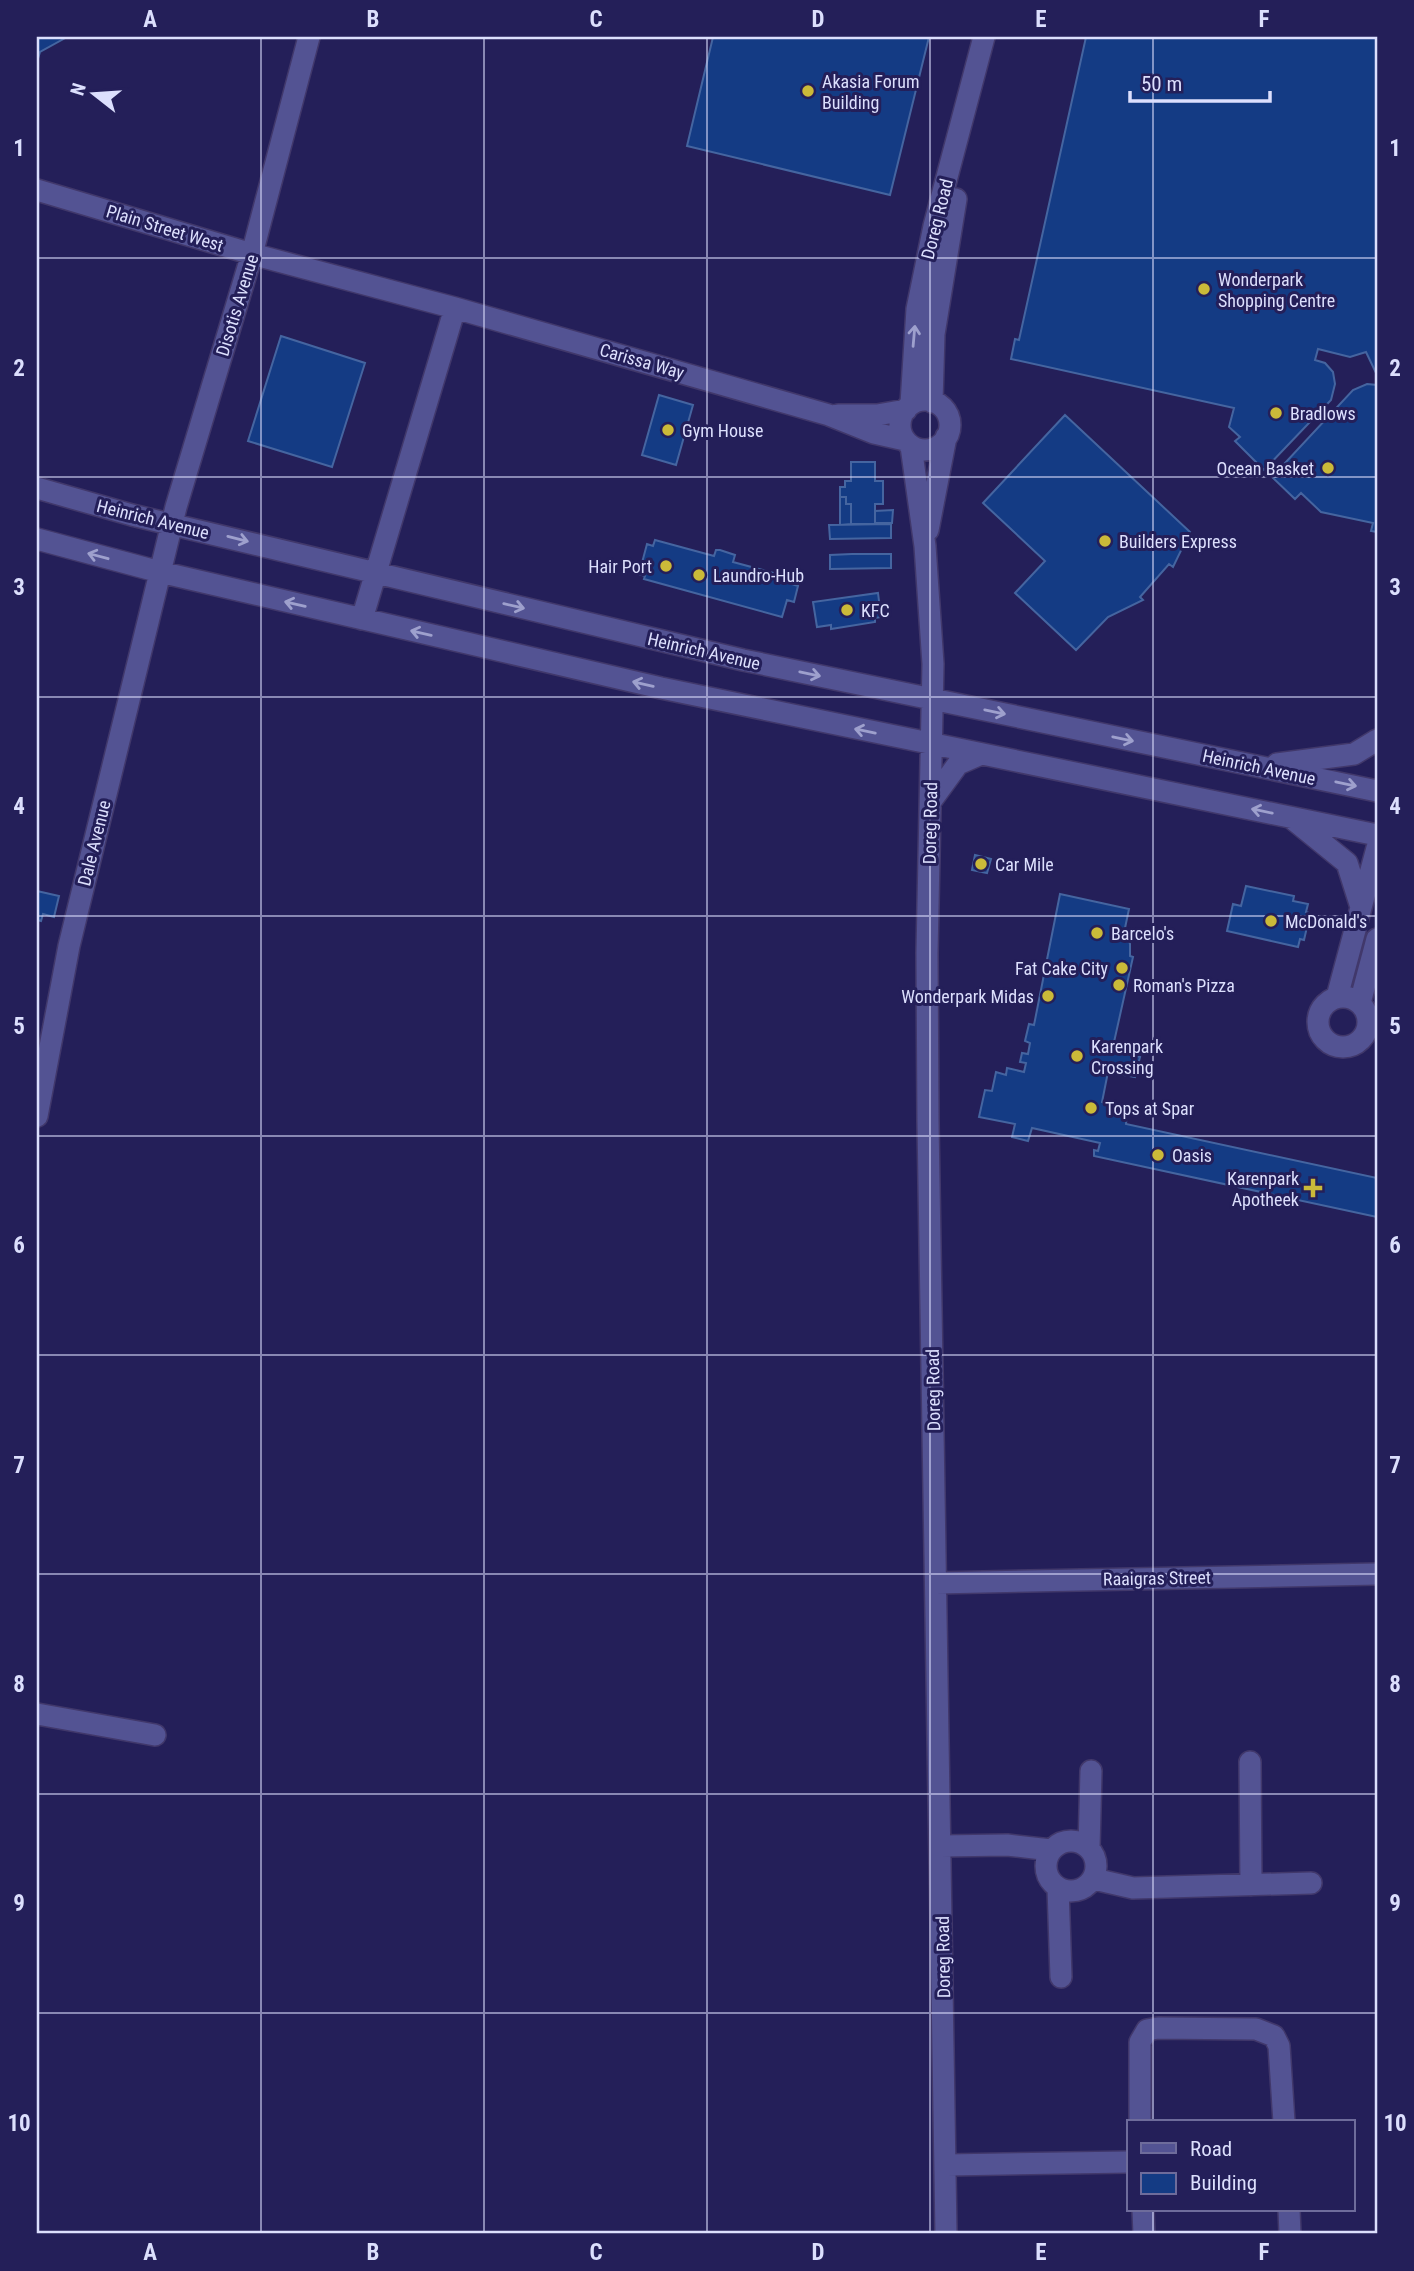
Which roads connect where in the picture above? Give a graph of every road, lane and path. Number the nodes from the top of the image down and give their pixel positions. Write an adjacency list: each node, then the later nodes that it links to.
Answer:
1 (309, 37): 6 (street, Disotis Avenue)
2 (984, 37): 4 (street, Doreg Road)
3 (997, 37): 4 (street, Doreg Road)
4 (960, 155): 8 (street, Doreg Road)
5 (37, 190): 6 (street, Plain Street West)
6 (252, 254): 7 (street, Plain Street West); 13 (street, Disotis Avenue)
7 (456, 308): 9 (street, Carissa Way); 17 (street)
8 (916, 405): 9 (street, Carissa Way); 10 (street, Doreg Road); 11 (street, Doreg Road)
9 (829, 415): 11 (street, Carissa Way)
10 (946, 437): 11 (street); 15 (street, Doreg Road)
11 (908, 443): 15 (street, Doreg Road)
12 (37, 488): 13 (street, Heinrich Avenue)
13 (172, 524): 16 (street, Disotis Avenue); 17 (street, Heinrich Avenue, one-way to 17)
14 (37, 538): 16 (street, one-way to 14)
15 (925, 546): 19 (street, Doreg Road)
16 (160, 572): 18 (street, one-way to 16); 35 (street, Dale Avenue)
17 (376, 573): 18 (street); 19 (street, Heinrich Avenue, one-way to 19)
18 (362, 619): 21 (street, one-way to 18)
19 (933, 699): 21 (street, Doreg Road); 23 (street, Heinrich Avenue, one-way to 23)
20 (1377, 740): 23 (street)
21 (932, 744): 22 (street); 25 (street, Doreg Road)
22 (981, 754): 25 (street); 26 (street, one-way to 22)
23 (1254, 766): 24 (street, Heinrich Avenue, one-way to 24)
24 (1377, 791)
25 (930, 802): 37 (street, Doreg Road)
26 (1291, 817): 27 (street); 29 (street)
27 (1377, 835)
28 (1377, 848): 29 (street)
29 (1362, 909): 31 (street)
30 (1377, 939): 32 (street)
31 (1337, 997): 32 (street); 33 (street)
32 (1369, 1015): 33 (street)
33 (1355, 1044): 34 (street)
34 (1377, 1051)
35 (37, 1116)
36 (1377, 1574): 37 (street, Raaigras Street)
37 (936, 1583): 42 (street, Doreg Road)
38 (37, 1714): 39 (street)
39 (155, 1735)
40 (1250, 1762): 47 (street)
41 (1091, 1771): 43 (street)
42 (941, 1846): 44 (street); 53 (street, Doreg Road)
43 (1089, 1848): 44 (street); 45 (street)
44 (1051, 1850): 48 (street)
45 (1094, 1879): 47 (street); 48 (street)
46 (1311, 1883): 47 (street)
47 (1251, 1885)
48 (1058, 1888): 49 (street)
49 (1061, 1977)
50 (1140, 2120): 51 (street)
51 (1284, 2120)
52 (1127, 2162): 53 (street)
53 (947, 2165): 56 (street, Doreg Road)
54 (1143, 2212): 57 (street)
55 (1289, 2212): 58 (street)
56 (946, 2234)
57 (1144, 2234)
58 (1290, 2234)

